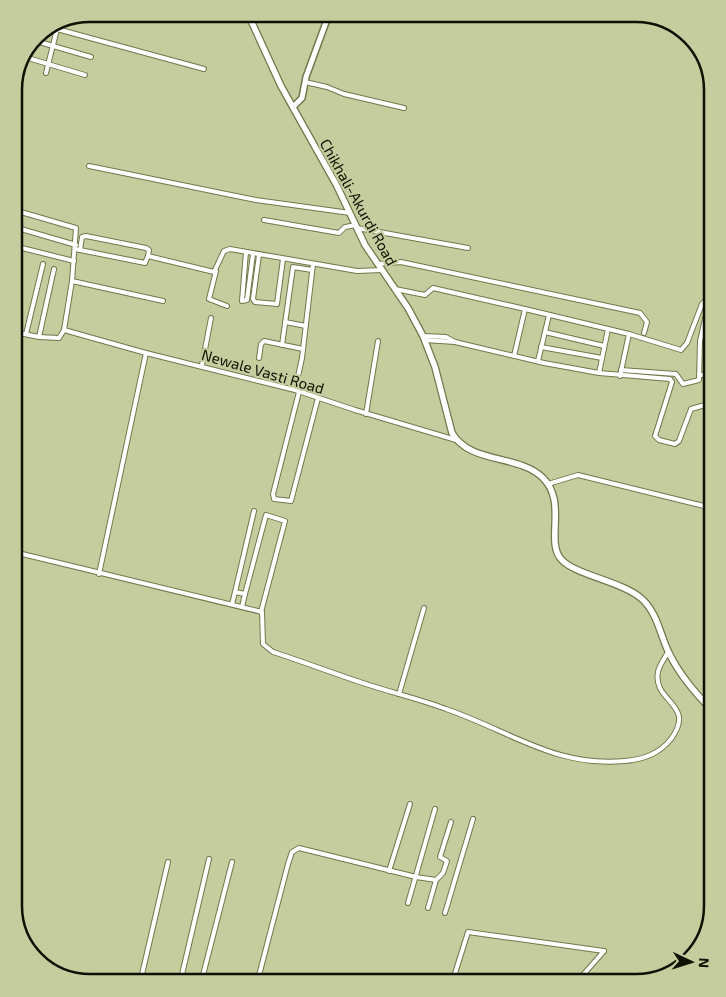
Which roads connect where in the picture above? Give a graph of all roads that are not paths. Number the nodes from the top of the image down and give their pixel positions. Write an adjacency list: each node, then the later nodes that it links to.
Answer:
1 (252, 22): 14 (main road, Chikhali-Akurdi Road)
2 (325, 22): 13 (street)
3 (62, 29): 10 (street)
4 (56, 33): 6 (street)
5 (42, 43): 6 (street)
6 (52, 46): 7 (street); 9 (street)
7 (91, 57)
8 (31, 59): 9 (street)
9 (48, 64): 11 (street); 12 (street)
10 (204, 69)
11 (46, 73)
12 (85, 74)
13 (305, 82): 14 (street); 15 (street)
14 (293, 107): 18 (main road, Chikhali-Akurdi Road)
15 (404, 108)
16 (89, 166): 18 (street)
17 (23, 213): 23 (street)
18 (350, 213): 20 (main road, Chikhali-Akurdi Road)
19 (264, 220): 20 (street)
20 (356, 226): 24 (street); 33 (main road, Chikhali-Akurdi Road)
21 (23, 230): 23 (street)
22 (23, 248): 30 (street)
23 (77, 248): 28 (street); 28 (street); 30 (street)
24 (468, 248)
25 (246, 252): 26 (street); 26 (street); 37 (street)
26 (253, 254): 27 (street)
27 (259, 255): 29 (street); 29 (street)
28 (148, 256): 37 (street)
29 (283, 259): 32 (street)
30 (74, 261): 38 (street)
31 (43, 264): 54 (street)
32 (313, 264): 35 (street); 36 (street)
33 (378, 264): 36 (main road, Chikhali-Akurdi Road); 52 (street)
34 (54, 269): 56 (street)
35 (312, 270): 46 (street); 48 (street)
36 (382, 270): 39 (main road, Chikhali-Akurdi Road)
37 (216, 271): 42 (street)
38 (72, 281): 40 (street); 50 (street)
39 (395, 289): 43 (street); 57 (main road, Chikhali-Akurdi Road)
40 (163, 302)
41 (704, 302): 55 (street)
42 (227, 306)
43 (525, 309): 44 (street); 64 (street)
44 (549, 315): 49 (street); 51 (street)
45 (211, 318): 68 (street)
46 (285, 322): 48 (street); 59 (street)
47 (704, 324): 71 (street)
48 (306, 326): 62 (street)
49 (608, 329): 55 (street); 60 (street)
50 (64, 330): 56 (street); 63 (street, Newale Vasti Road)
51 (545, 332): 60 (street); 61 (street)
52 (644, 332)
53 (23, 333): 54 (street)
54 (26, 334): 56 (street)
55 (628, 334): 69 (street)
56 (40, 337)
57 (424, 338): 64 (street); 78 (main road, Chikhali-Akurdi Road)
58 (378, 341): 77 (street)
59 (282, 345): 62 (street); 65 (street)
60 (604, 346): 66 (street)
61 (541, 347): 66 (street); 67 (street)
62 (303, 349): 74 (street)
63 (146, 353): 68 (street, Newale Vasti Road); 83 (street)
64 (514, 356): 67 (street)
65 (259, 358)
66 (602, 358): 70 (street)
67 (538, 361): 70 (street)
68 (202, 365): 74 (street, Newale Vasti Road)
69 (621, 370): 71 (street); 73 (street)
70 (599, 373): 73 (street)
71 (701, 375): 72 (street)
72 (704, 375)
73 (620, 376): 76 (street)
74 (297, 391): 75 (street, Newale Vasti Road); 75 (street)
75 (318, 398): 77 (street, Newale Vasti Road)
76 (704, 405)
77 (366, 414): 78 (street, Newale Vasti Road)
78 (456, 440): 79 (main road)
79 (548, 484): 80 (street); 90 (main road)
80 (704, 506)
81 (254, 512): 84 (street)
82 (22, 554): 83 (street)
83 (100, 574): 86 (street)
84 (235, 592): 85 (street); 86 (street)
85 (245, 594): 87 (street); 89 (street)
86 (232, 604): 87 (street)
87 (242, 607): 89 (street)
88 (424, 608): 91 (street)
89 (261, 612): 91 (street)
90 (668, 652): 91 (street); 92 (main road)
91 (398, 694)
92 (704, 702)
93 (410, 804): 100 (street)
94 (435, 809): 101 (street)
95 (473, 819): 105 (street)
96 (451, 822): 102 (street)
97 (209, 859): 107 (street)
98 (168, 862): 106 (street)
99 (232, 862): 108 (street)
100 (389, 871): 101 (street); 109 (street)
101 (416, 877): 102 (street); 103 (street)
102 (436, 880): 104 (street)
103 (408, 903)
104 (428, 908)
105 (445, 913)
106 (142, 974)
107 (182, 974)
108 (203, 974)
109 (259, 974)
110 (455, 974): 111 (street)
111 (584, 974)

